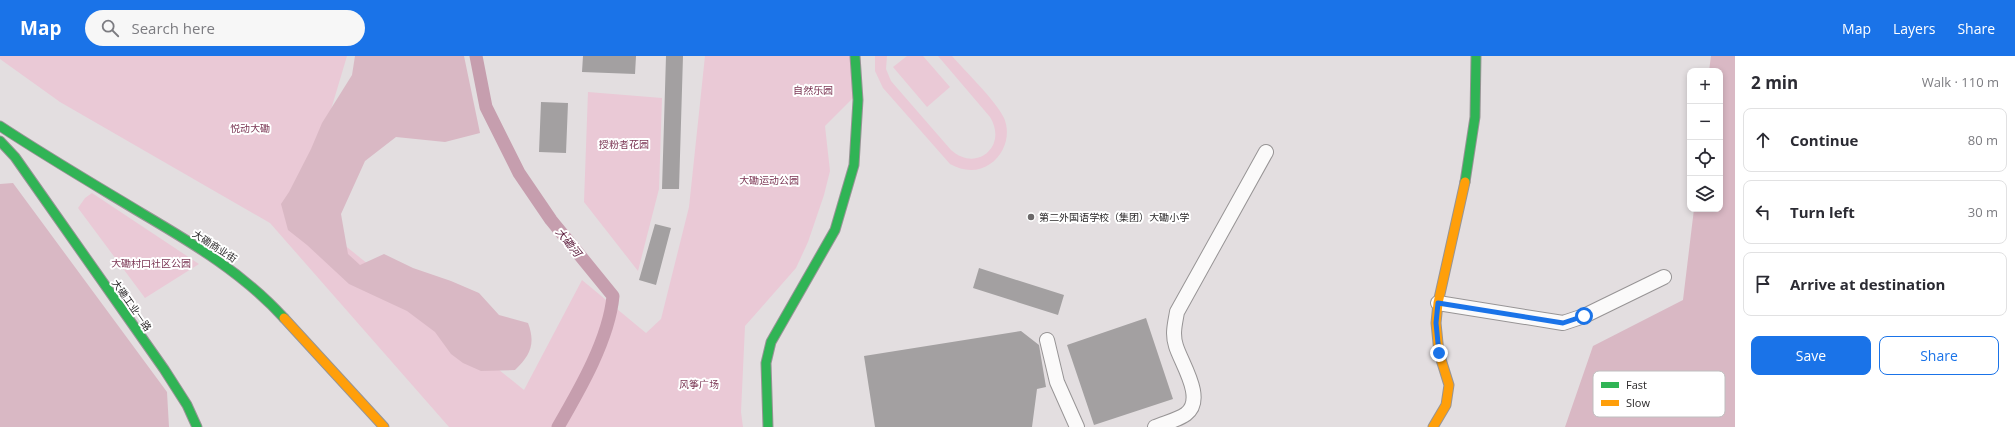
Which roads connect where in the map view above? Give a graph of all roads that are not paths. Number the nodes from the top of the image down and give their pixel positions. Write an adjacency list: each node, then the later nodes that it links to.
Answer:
1 (856, 56): 11 (street)
2 (1476, 56): 7 (street)
3 (0, 126): 10 (street, 大磡商业街)
4 (0, 141): 9 (street, 大磡工业一路)
5 (1266, 152): 13 (street)
6 (1664, 277): 7 (street)
7 (1438, 303): 14 (street)
8 (1047, 340): 12 (street)
9 (197, 427)
10 (384, 427)
11 (768, 427)
12 (1077, 427)
13 (1155, 427)
14 (1433, 427)

